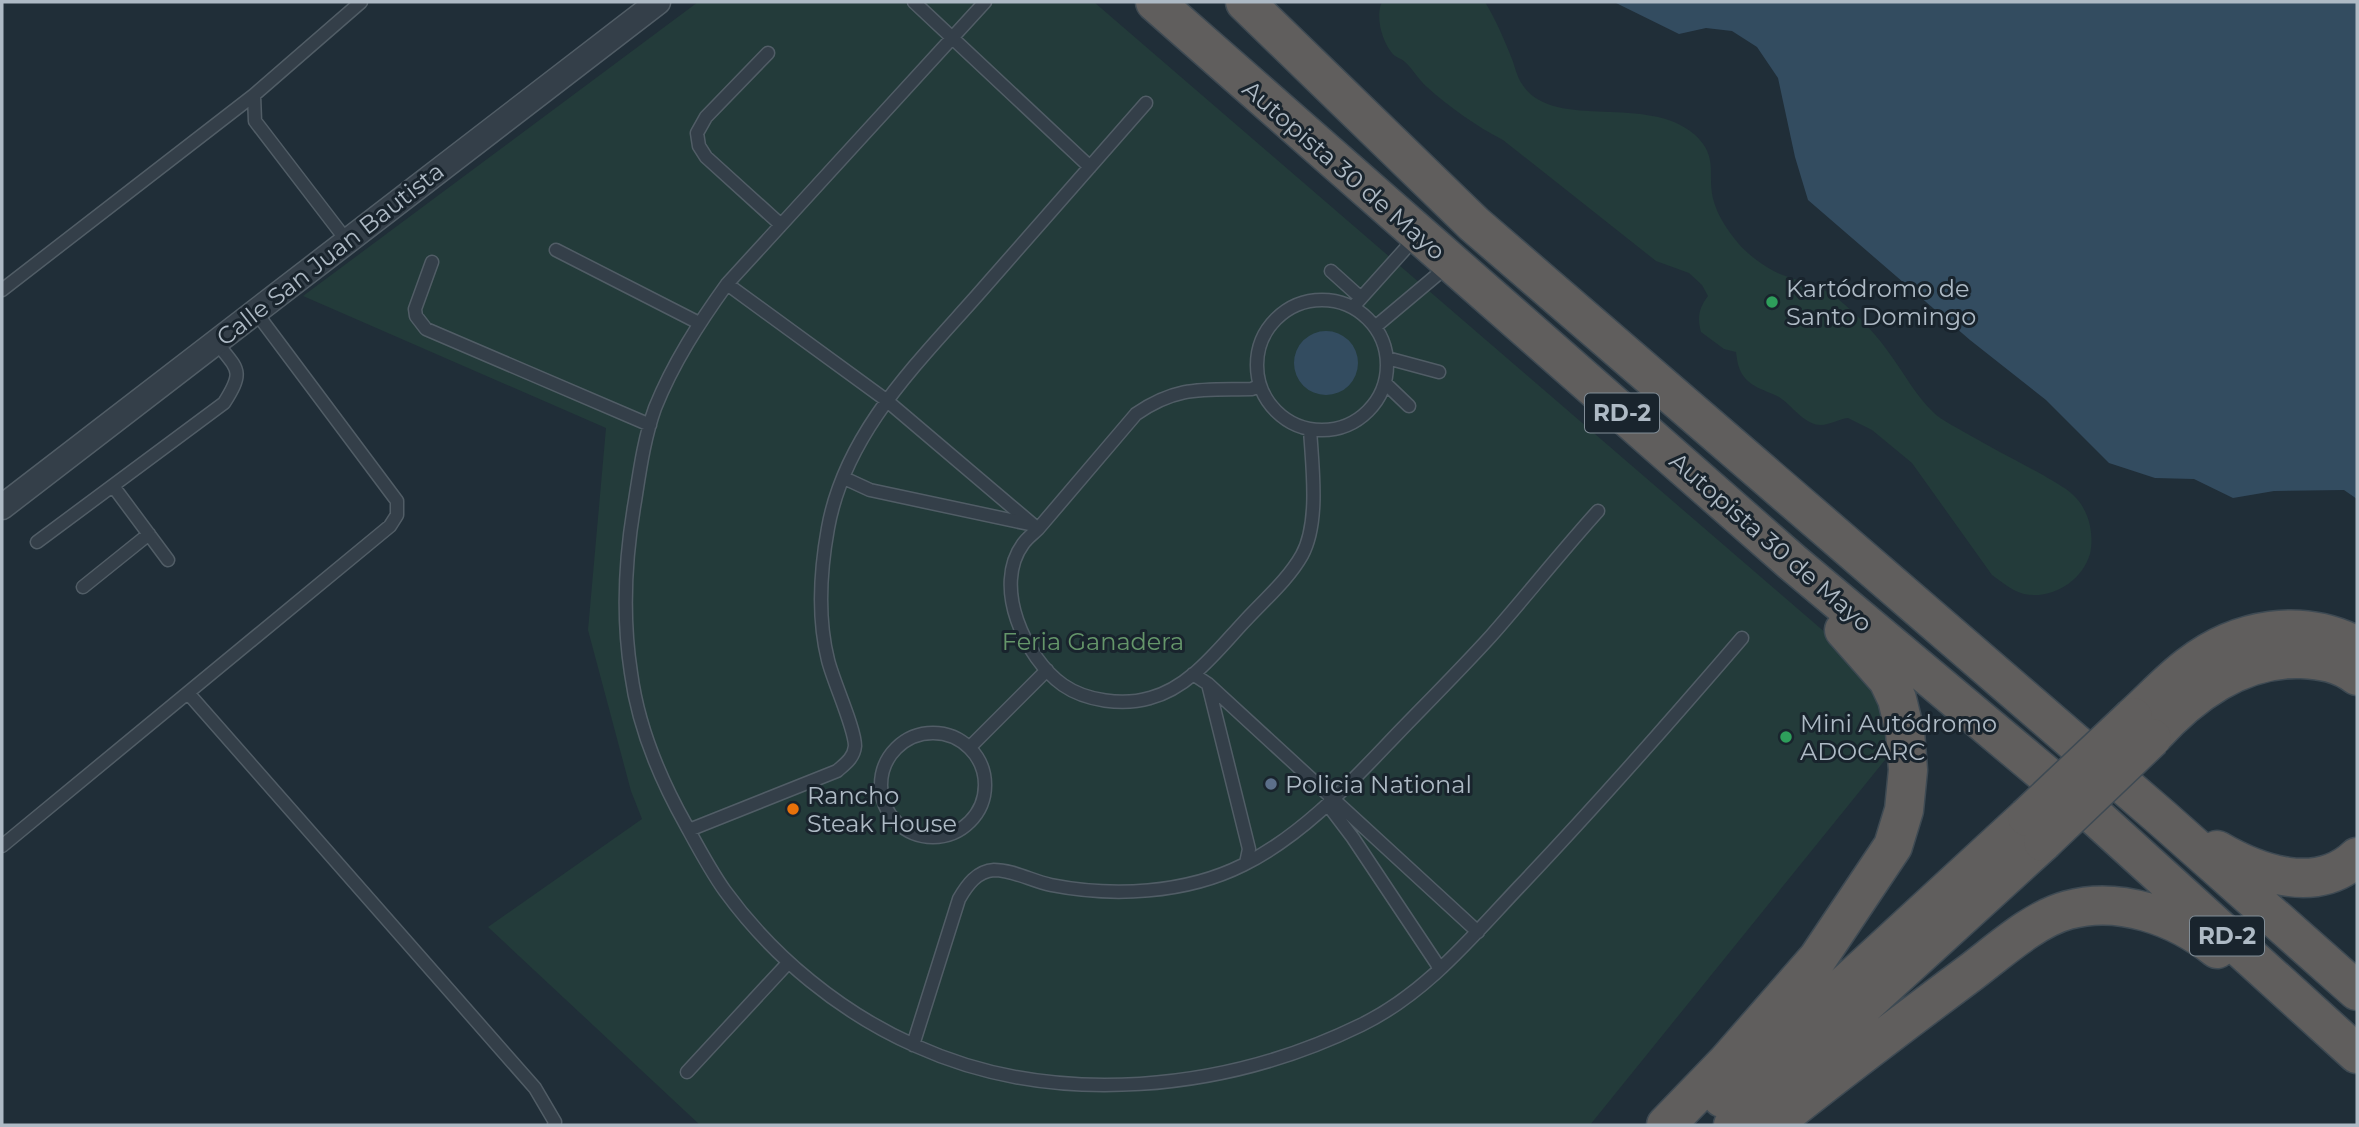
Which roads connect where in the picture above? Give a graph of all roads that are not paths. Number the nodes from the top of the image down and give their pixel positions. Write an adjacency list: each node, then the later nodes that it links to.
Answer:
1 (361, 2): 9 (lane)
2 (658, 2): 14 (street, Calle San Juan Bautista)
3 (914, 2): 7 (lane)
4 (985, 2): 7 (lane)
5 (1155, 2): 13 (highway, Autopista 30 de Mayo / RD-2)
6 (1245, 2): 54 (highway, Autopista 30 de Mayo / RD-2)
7 (952, 38): 11 (lane); 12 (lane)
8 (768, 53): 12 (lane)
9 (254, 95): 14 (lane); 20 (lane)
10 (1146, 103): 11 (lane)
11 (1090, 167): 30 (lane)
12 (780, 224): 19 (lane)
13 (1417, 235): 17 (highway, Autopista 30 de Mayo / RD-2); 21 (lane)
14 (346, 241): 22 (street, Calle San Juan Bautista)
15 (556, 250): 23 (lane)
16 (432, 262): 32 (lane)
17 (1451, 264): 24 (lane); 42 (highway, Autopista 30 de Mayo / RD-2)
18 (1331, 271): 21 (lane)
19 (727, 284): 23 (lane); 30 (lane)
20 (2, 289)
21 (1357, 302): 24 (lane); 29 (lane)
22 (255, 312): 25 (street, Calle San Juan Bautista); 50 (lane)
23 (699, 323): 32 (lane)
24 (1375, 327): 26 (lane)
25 (216, 342): 35 (lane); 36 (street, Calle San Juan Bautista)
26 (1387, 358): 27 (lane); 28 (lane)
27 (1439, 372)
28 (1385, 383): 31 (lane); 33 (lane)
29 (1260, 385): 33 (lane); 38 (lane)
30 (886, 400): 34 (lane); 38 (lane)
31 (1409, 406)
32 (650, 425): 56 (lane)
33 (1310, 429): 47 (lane)
34 (844, 478): 38 (lane); 56 (lane)
35 (113, 486): 39 (lane); 40 (lane)
36 (2, 507)
37 (1598, 511): 53 (lane)
38 (1036, 527): 46 (lane)
39 (149, 534): 41 (lane); 43 (lane)
40 (37, 542)
41 (168, 560)
42 (1792, 562): 65 (highway, Autopista 30 de Mayo / RD-2); 68 (highway)
43 (83, 587)
44 (1742, 638): 60 (lane)
45 (2357, 646): 51 (highway)
46 (1047, 670): 47 (lane); 52 (lane)
47 (1193, 674): 49 (lane)
48 (2357, 676): 51 (highway)
49 (1208, 684): 53 (lane); 59 (lane)
50 (188, 693): 57 (lane); 67 (lane)
51 (2143, 728): 55 (highway, bridge)
52 (970, 747): 52 (lane)
53 (1330, 802): 59 (lane); 60 (lane); 62 (lane)
54 (2162, 818): 58 (highway); 63 (highway, Autopista 30 de Mayo / RD-2)
55 (2035, 829): 69 (highway); 70 (highway)
56 (689, 830): 61 (lane)
57 (2, 846)
58 (2357, 857)
59 (1246, 863): 64 (lane)
60 (1478, 932): 62 (lane)
61 (788, 963): 64 (lane); 66 (lane)
62 (1439, 970): 64 (lane)
63 (2357, 991)
64 (913, 1045)
65 (2357, 1055): 71 (highway)
66 (687, 1072)
67 (554, 1125)
68 (1666, 1125)
69 (1691, 1125)
70 (1733, 1125)
71 (1772, 1125)

